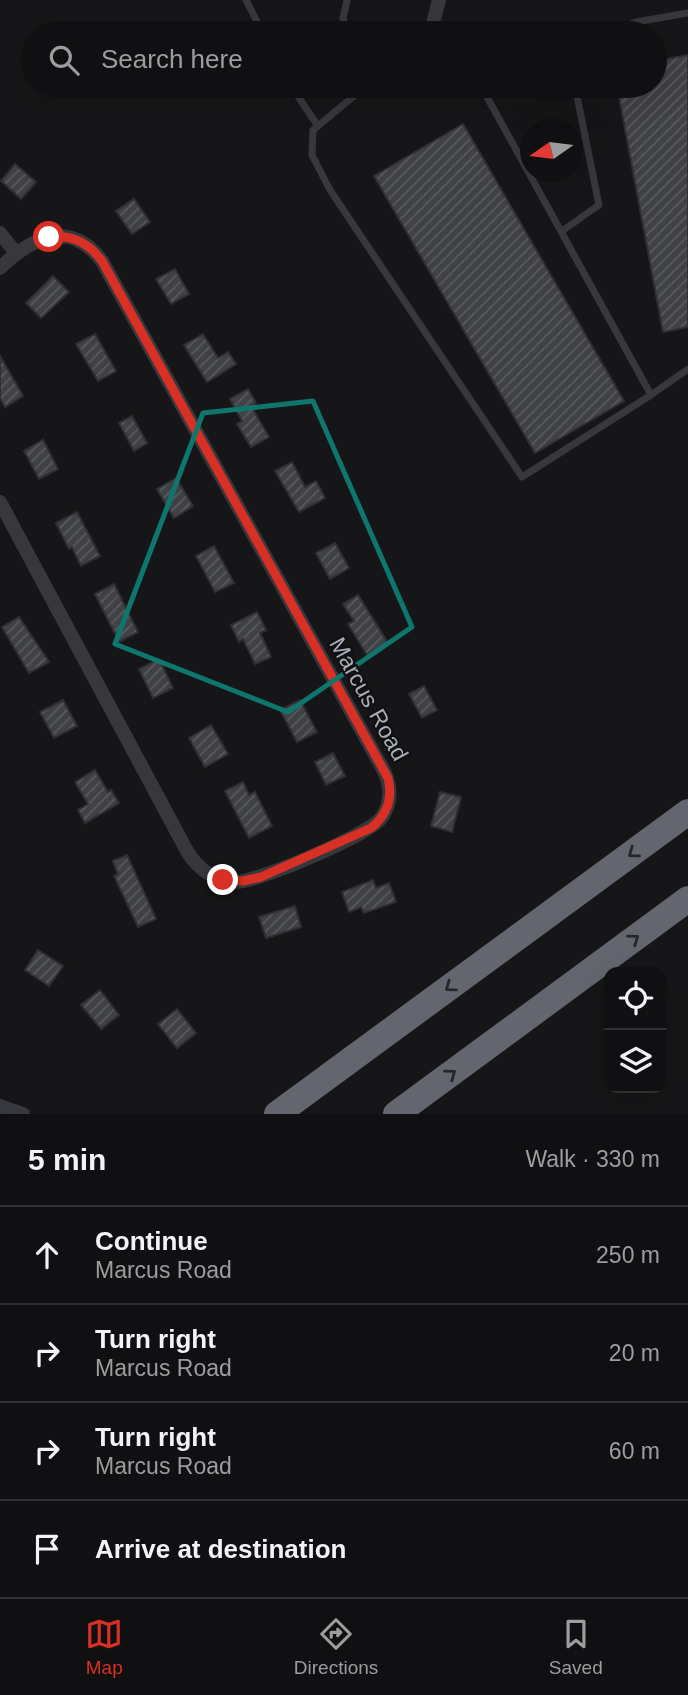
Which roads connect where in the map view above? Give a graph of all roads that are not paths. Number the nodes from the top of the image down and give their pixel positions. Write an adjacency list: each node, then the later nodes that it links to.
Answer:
1 (246, 0): 5 (lane)
2 (347, 0): 6 (lane)
3 (439, 0): 7 (street)
4 (688, 13): 8 (lane)
5 (257, 21)
6 (343, 21)
7 (435, 21)
8 (642, 21)
9 (299, 98): 13 (lane)
10 (352, 98): 13 (lane)
11 (488, 98): 14 (lane)
12 (578, 98): 14 (lane)
13 (318, 126): 19 (lane)
14 (562, 231): 19 (lane)
15 (0, 233): 16 (street)
16 (16, 253): 17 (street, Marcus Road); 20 (street, Marcus Road)
17 (0, 268)
18 (688, 369): 19 (lane)
19 (651, 395)
20 (0, 502)
21 (688, 812): 25 (highway, one-way to 25)
22 (688, 900): 26 (highway, one-way to 22)
23 (0, 1106): 24 (street)
24 (23, 1114)
25 (277, 1114)
26 (396, 1114)

